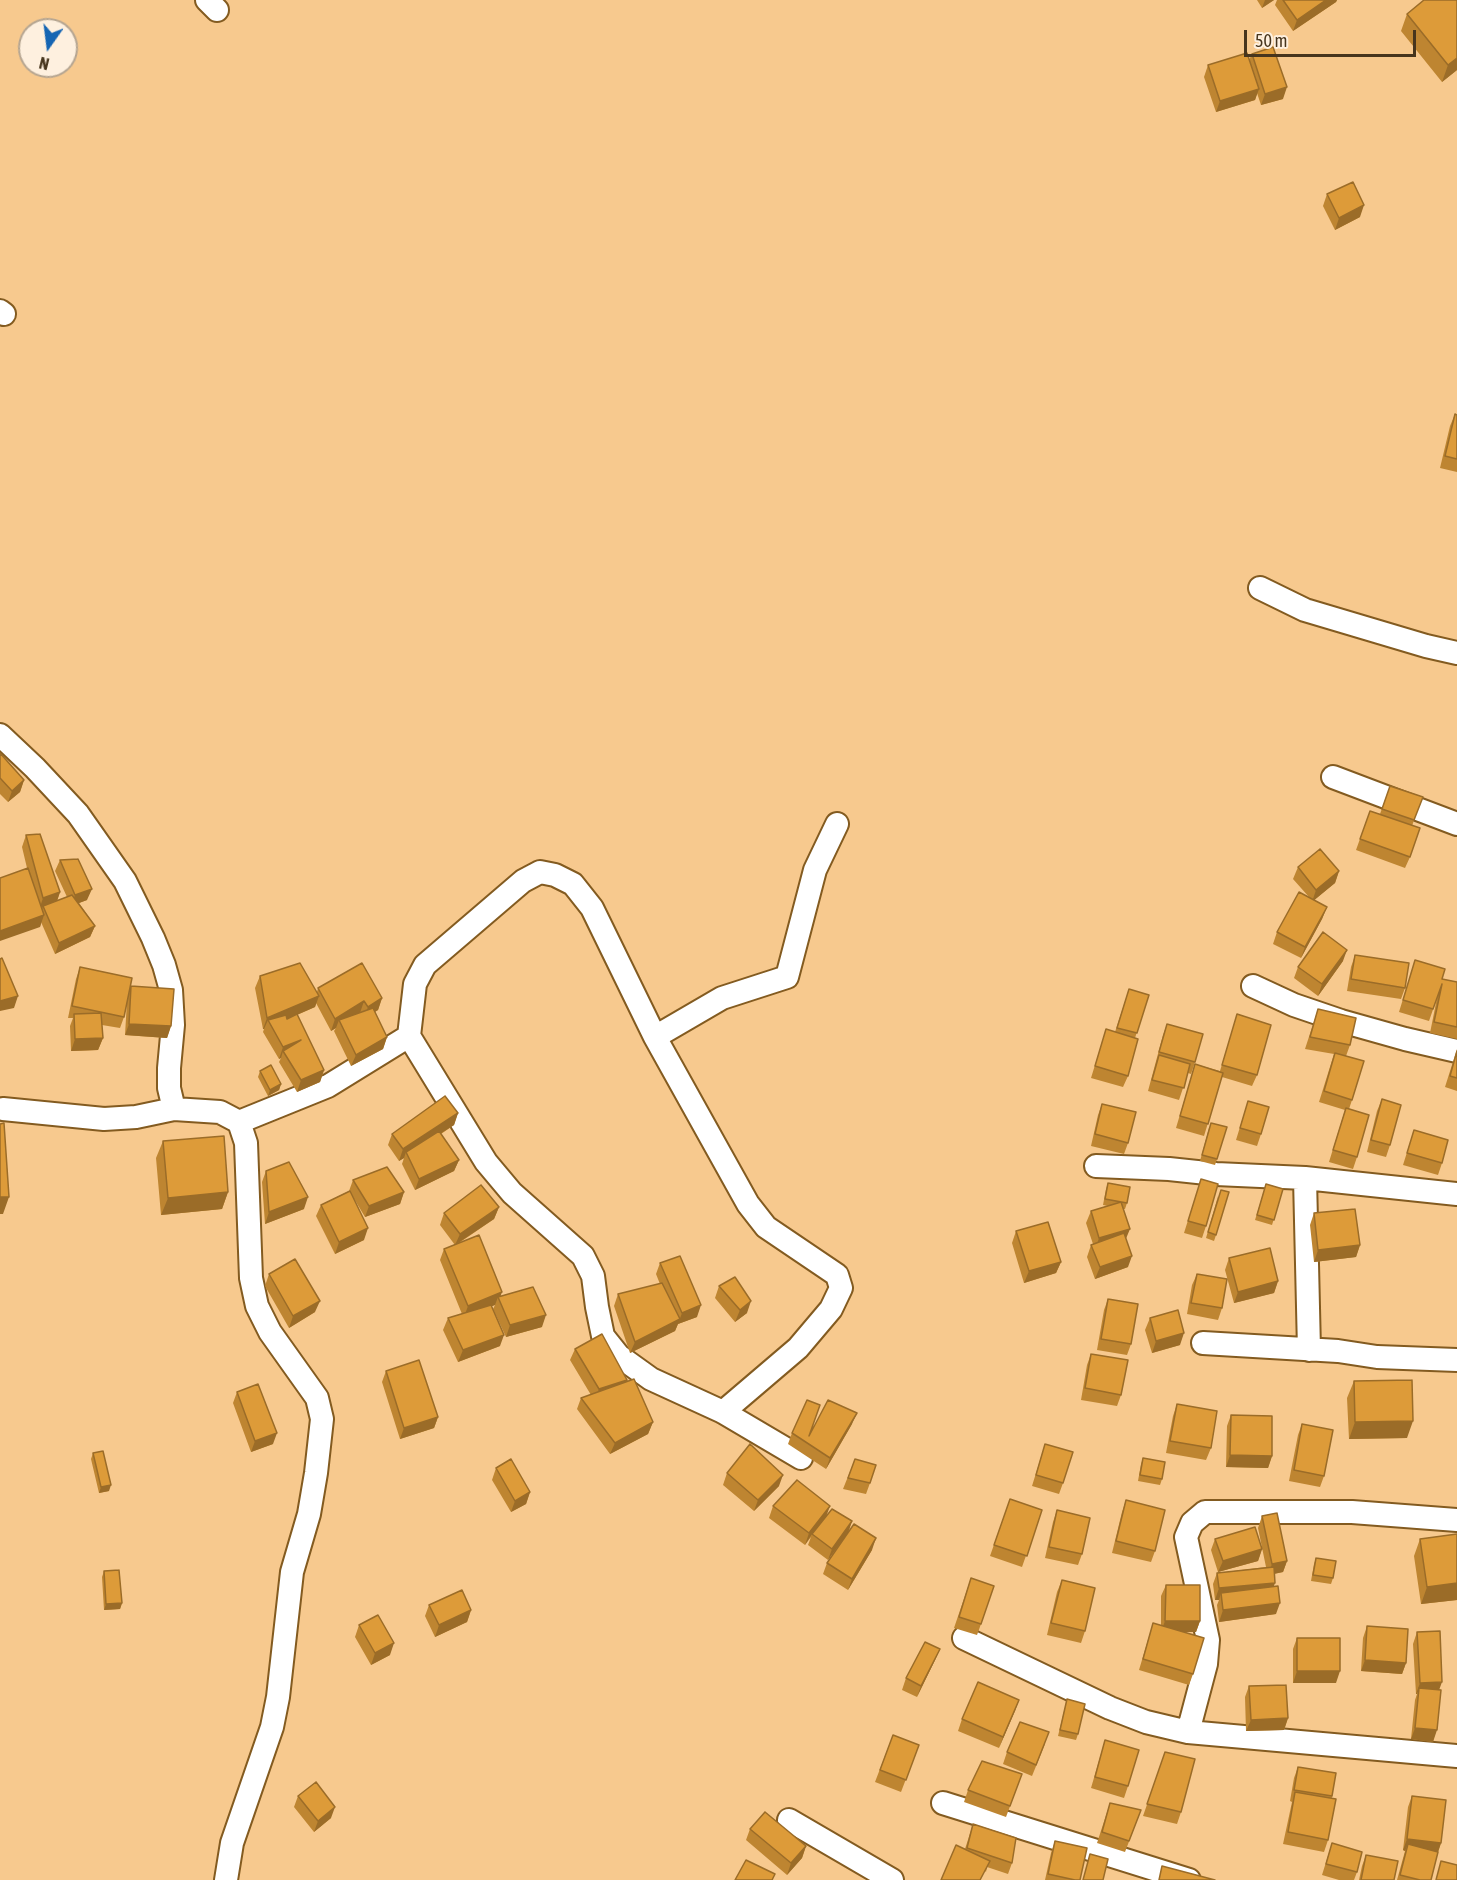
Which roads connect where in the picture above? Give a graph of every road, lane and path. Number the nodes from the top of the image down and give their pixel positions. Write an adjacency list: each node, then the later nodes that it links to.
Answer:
1 (1260, 588): 2 (street)
2 (1457, 653)
3 (0, 735): 12 (street)
4 (1333, 777): 6 (street)
5 (837, 824): 9 (street)
6 (1457, 824)
7 (1253, 986): 10 (street)
8 (409, 1036): 9 (street); 13 (street); 20 (street)
9 (655, 1037): 20 (street)
10 (1457, 1051)
11 (3, 1109): 12 (street)
12 (174, 1110): 13 (street)
13 (239, 1122): 28 (street)
14 (1096, 1166): 15 (street)
15 (1305, 1178): 16 (street); 18 (street)
16 (1457, 1194)
17 (1203, 1343): 18 (street)
18 (1309, 1350): 19 (street)
19 (1457, 1360)
20 (723, 1412): 21 (street)
21 (801, 1458)
22 (1457, 1520): 24 (street)
23 (964, 1638): 24 (street)
24 (1188, 1732): 25 (street)
25 (1457, 1755)
26 (944, 1803): 30 (street)
27 (789, 1820): 29 (street)
28 (226, 1880)
29 (892, 1880)
30 (1189, 1880)

